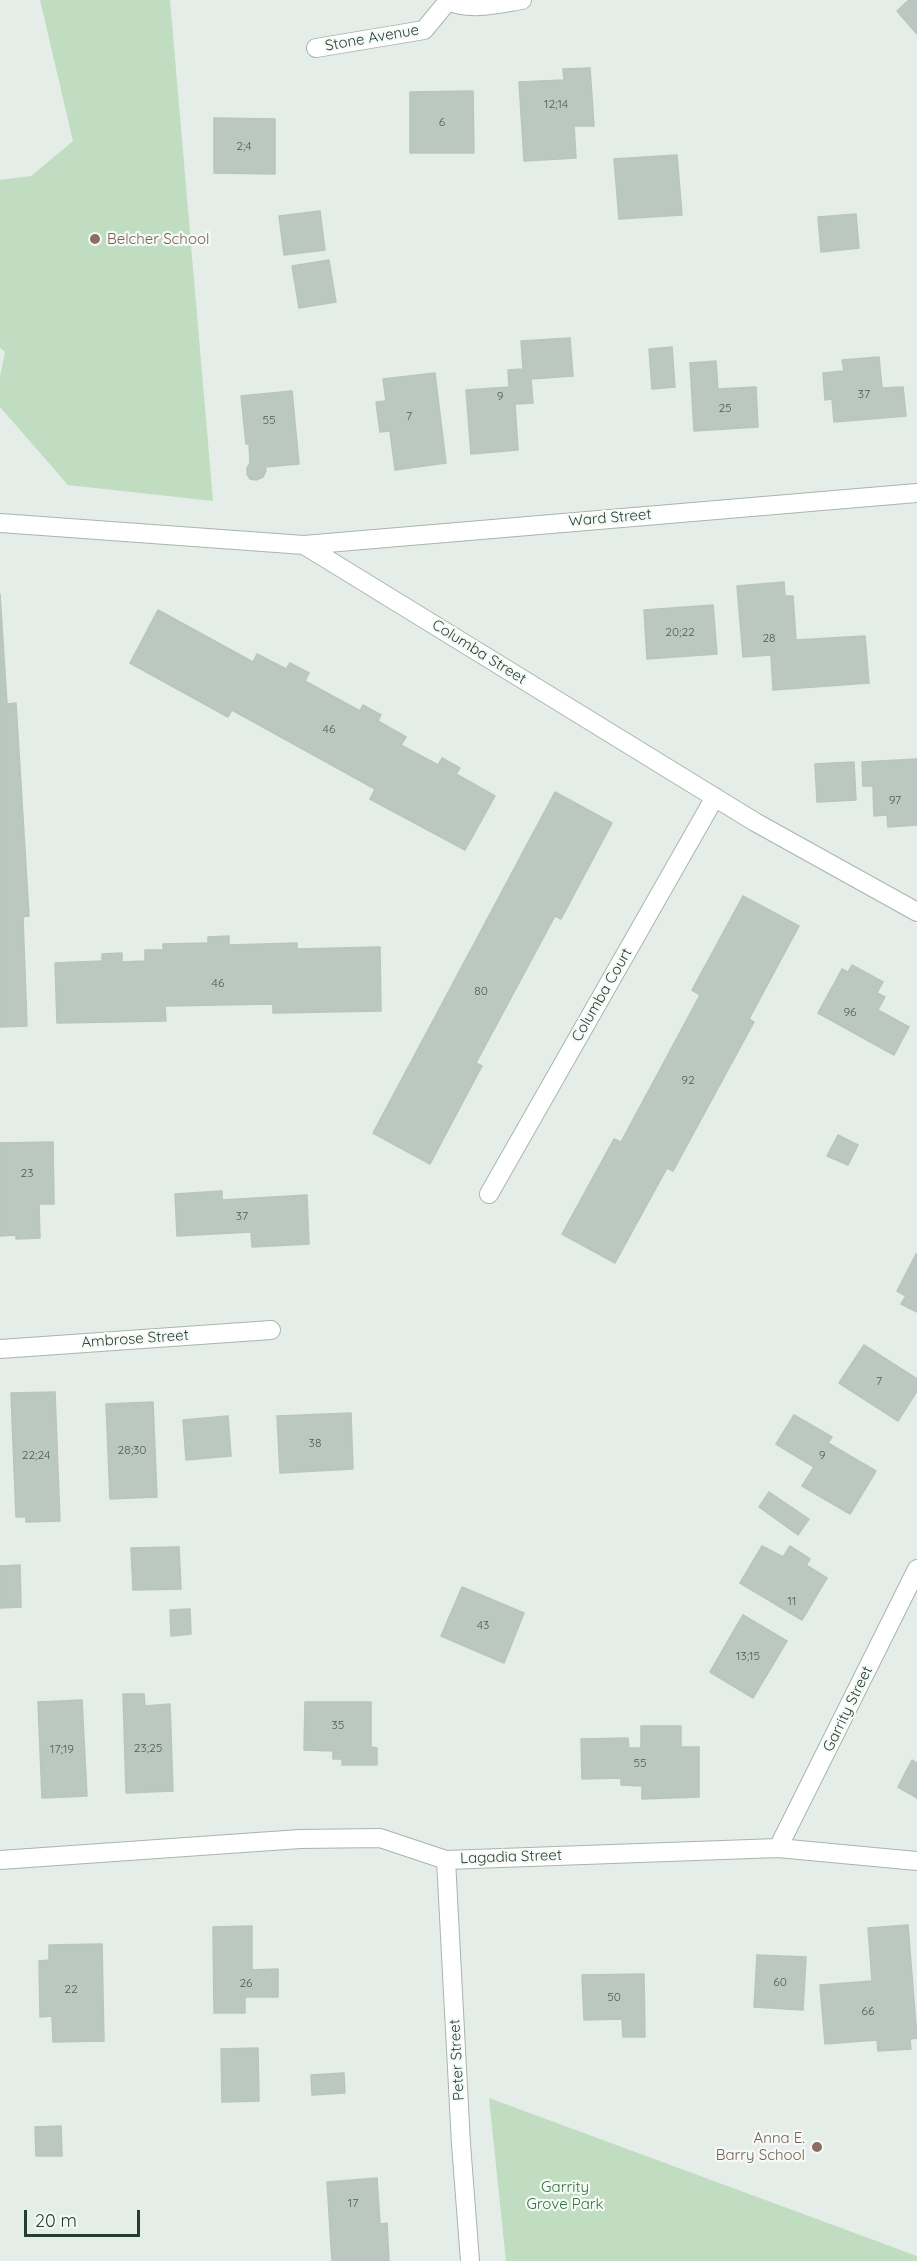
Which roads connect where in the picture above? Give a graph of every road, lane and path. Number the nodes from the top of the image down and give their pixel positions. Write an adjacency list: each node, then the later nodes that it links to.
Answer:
1 (448, 0): 2 (street, Stone Avenue); 3 (street, Stone Avenue)
2 (522, 0)
3 (316, 48)
4 (917, 493): 6 (street, Ward Street)
5 (0, 523): 6 (street, Columba Street)
6 (304, 545): 7 (street, Columba Street)
7 (715, 797): 8 (street, Columba Street); 9 (street, Columba Court)
8 (917, 912)
9 (489, 1194)
10 (271, 1330): 11 (street, Ambrose Street)
11 (0, 1349)
12 (917, 1569): 13 (street, Garrity Street)
13 (778, 1848): 15 (street, Lagadia Street); 16 (street, Lagadia Street)
14 (0, 1860): 15 (street, Lagadia Street)
15 (446, 1860): 17 (street, Peter Street)
16 (917, 1861)
17 (470, 2261)

